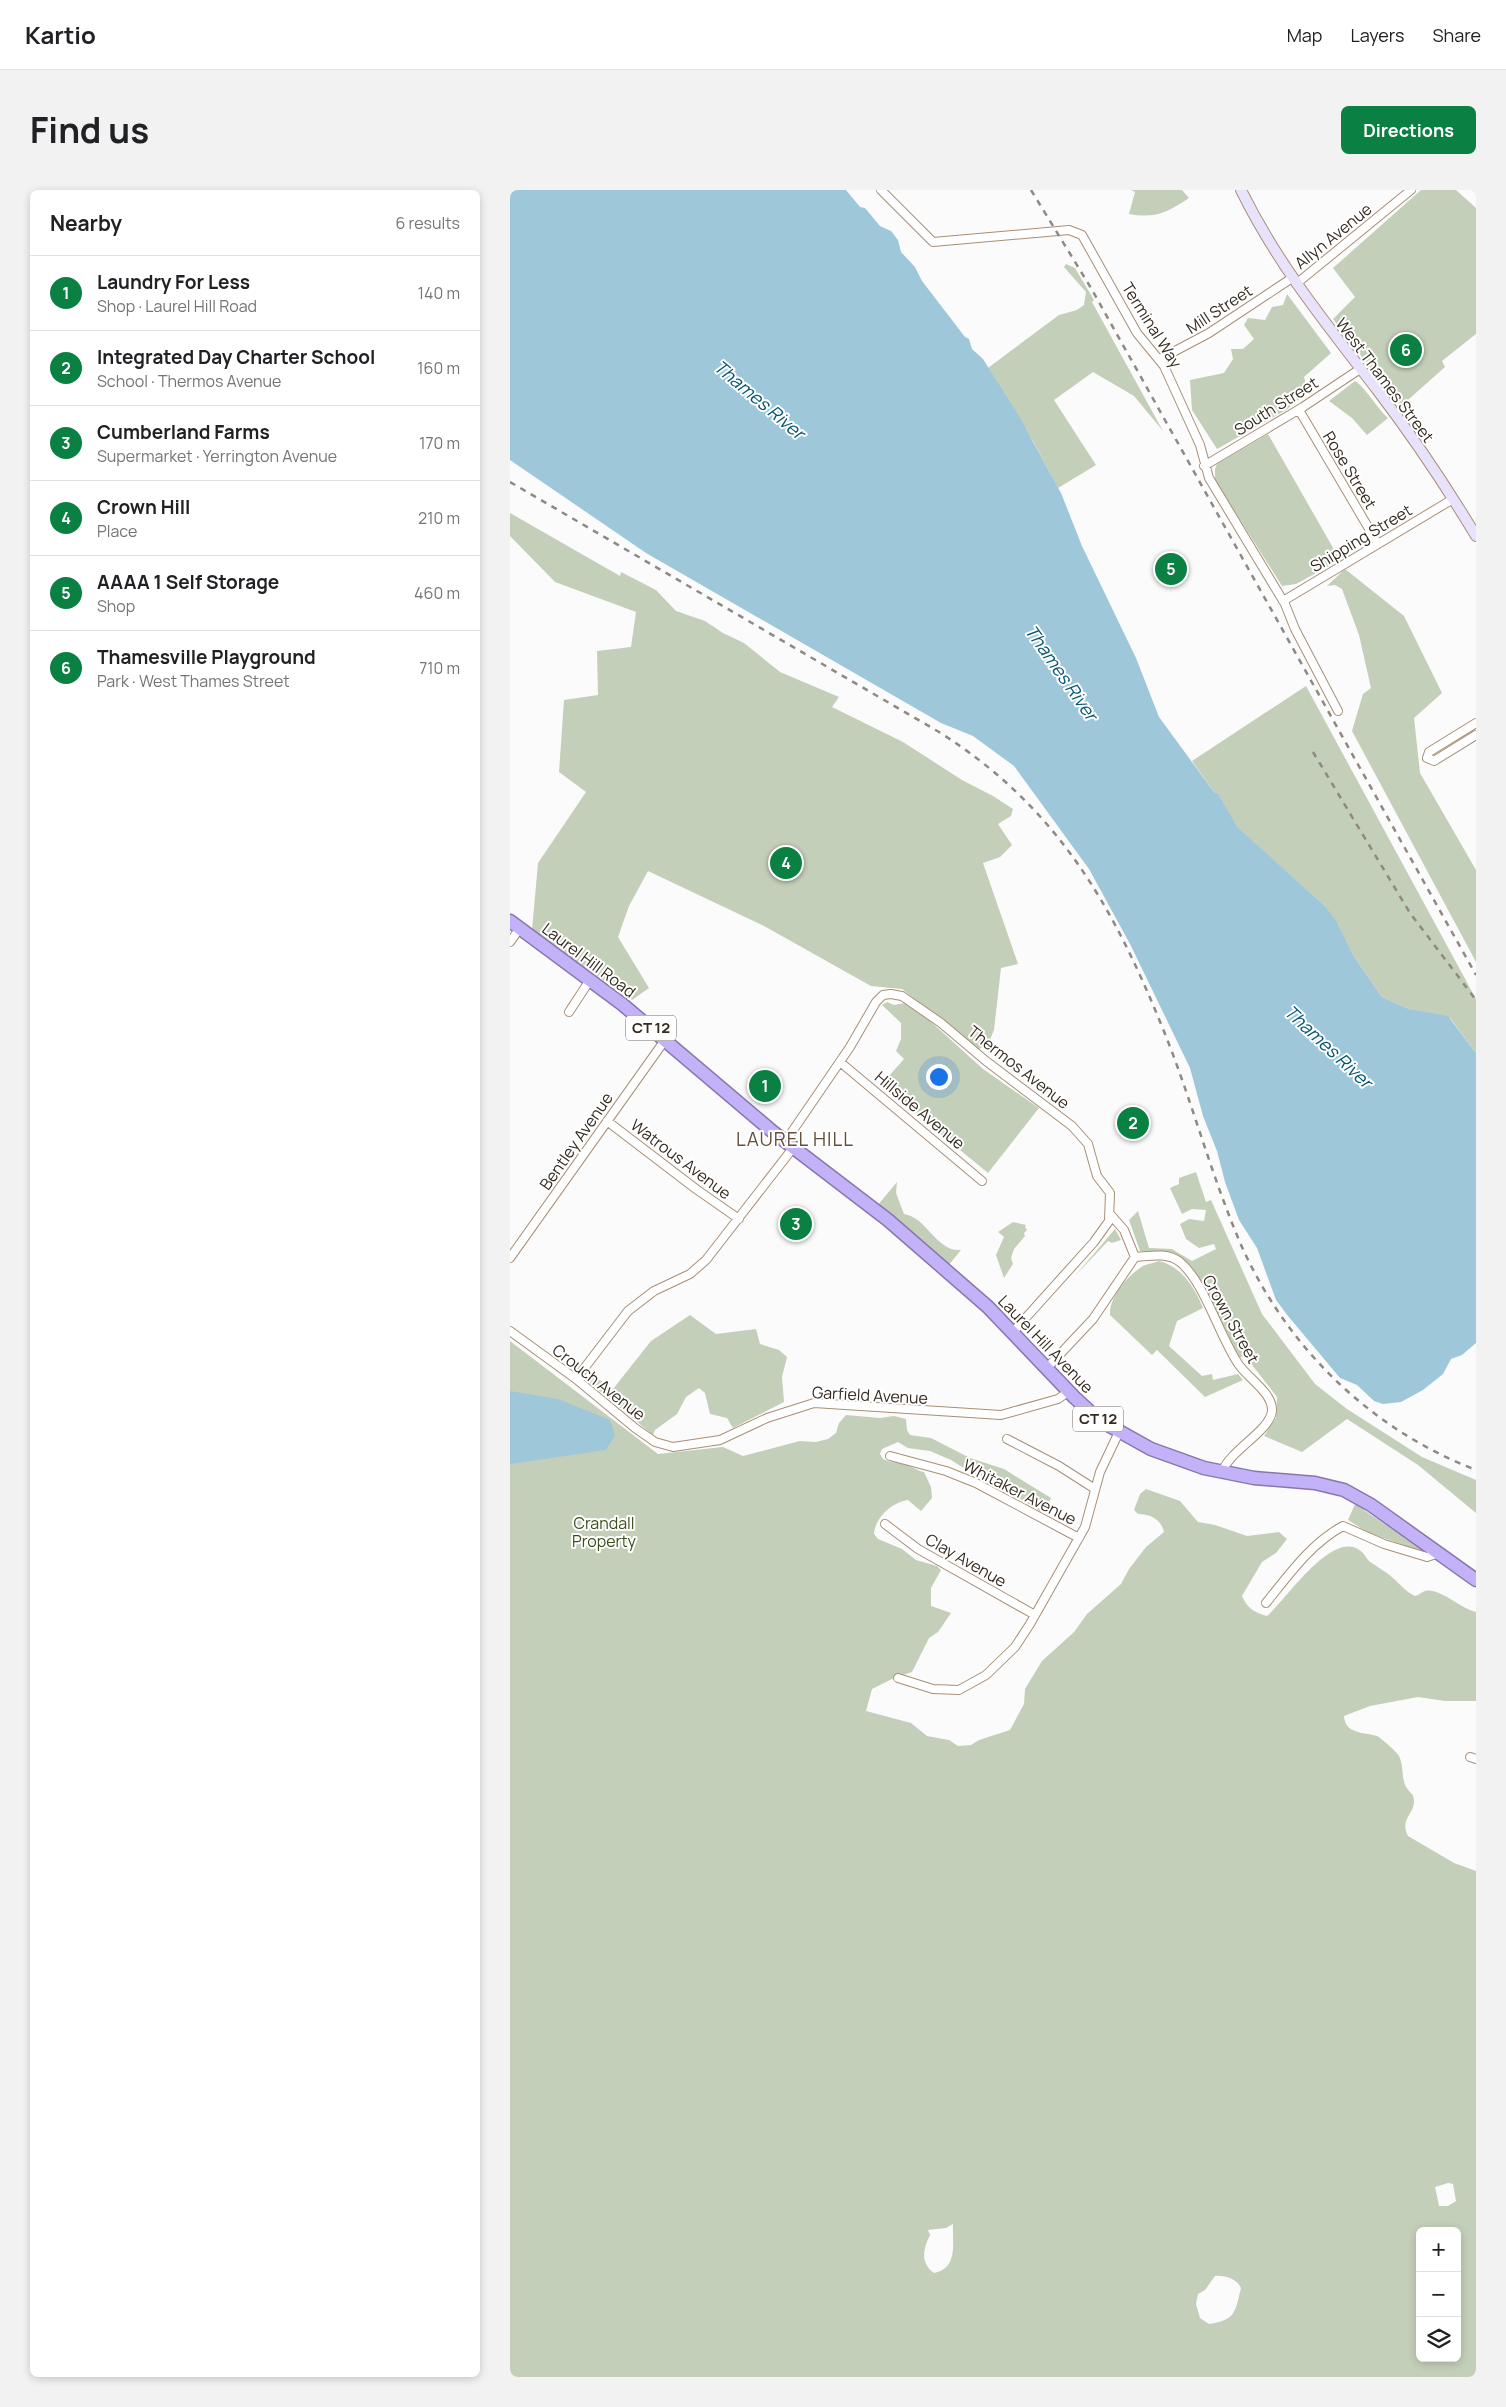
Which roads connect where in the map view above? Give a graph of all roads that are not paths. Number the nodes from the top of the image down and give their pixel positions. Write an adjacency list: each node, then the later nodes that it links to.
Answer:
1 (881, 190): 5 (street, Terminal Way)
2 (1241, 190): 4 (main road, West Thames Street)
3 (1411, 190): 4 (street, Allyn Avenue)
4 (1294, 281): 5 (street, Mill Street); 6 (main road, West Thames Street)
5 (1160, 359): 8 (street, Terminal Way)
6 (1360, 369): 7 (street, South Street); 9 (main road, West Thames Street)
7 (1299, 410): 8 (street, South Street); 11 (street, Rose Street)
8 (1204, 466): 12 (street, Terminal Way)
9 (1453, 499): 10 (main road, West Thames Street); 11 (street, Shipping Street)
10 (1476, 536)
11 (1378, 544): 12 (street, Shipping Street)
12 (1283, 601): 13 (street, Terminal Way)
13 (1338, 711)
14 (1476, 723): 15 (street)
15 (1476, 735)
16 (515, 925): 17 (street); 18 (highway, Laurel Hill Road / CT 12)
17 (510, 942)
18 (590, 980): 19 (street); 20 (highway, Laurel Hill Road / CT 12)
19 (569, 1012)
20 (666, 1040): 22 (street, Bentley Avenue); 23 (highway, Laurel Hill Road / CT 12)
21 (840, 1062): 23 (street, Thermos Avenue); 24 (street, Hillside Avenue); 25 (street, Thermos Avenue)
22 (607, 1121): 26 (street, Watrous Avenue); 28 (street, Bentley Avenue)
23 (789, 1145): 26 (street, Thermos Avenue); 30 (highway, Laurel Hill Avenue / CT 12)
24 (982, 1181)
25 (1110, 1214): 27 (street); 30 (street)
26 (739, 1219): 32 (street, Thermos Avenue)
27 (1135, 1257): 31 (street); 38 (street, Crown Street)
28 (510, 1258)
29 (510, 1331): 32 (street, Crouch Avenue)
30 (1013, 1332): 31 (highway, Laurel Hill Avenue / CT 12)
31 (1046, 1369): 33 (highway, Laurel Hill Avenue / CT 12)
32 (576, 1379): 36 (street, Crouch Avenue)
33 (1068, 1392): 34 (highway, Laurel Hill Avenue / CT 12); 36 (street, Garfield Avenue)
34 (1119, 1432): 38 (highway, Laurel Hill Avenue / CT 12); 39 (street)
35 (1007, 1438): 39 (street)
36 (673, 1447)
37 (890, 1456): 41 (street, Whitaker Avenue)
38 (1222, 1472): 42 (highway, Laurel Hill Avenue / CT 12)
39 (1095, 1489): 41 (street)
40 (885, 1524): 45 (street, Clay Avenue)
41 (1079, 1538): 45 (street)
42 (1438, 1553): 43 (highway, Laurel Hill Avenue / CT 12); 44 (street)
43 (1476, 1580)
44 (1266, 1603)
45 (1035, 1615): 46 (street)
46 (898, 1678)

